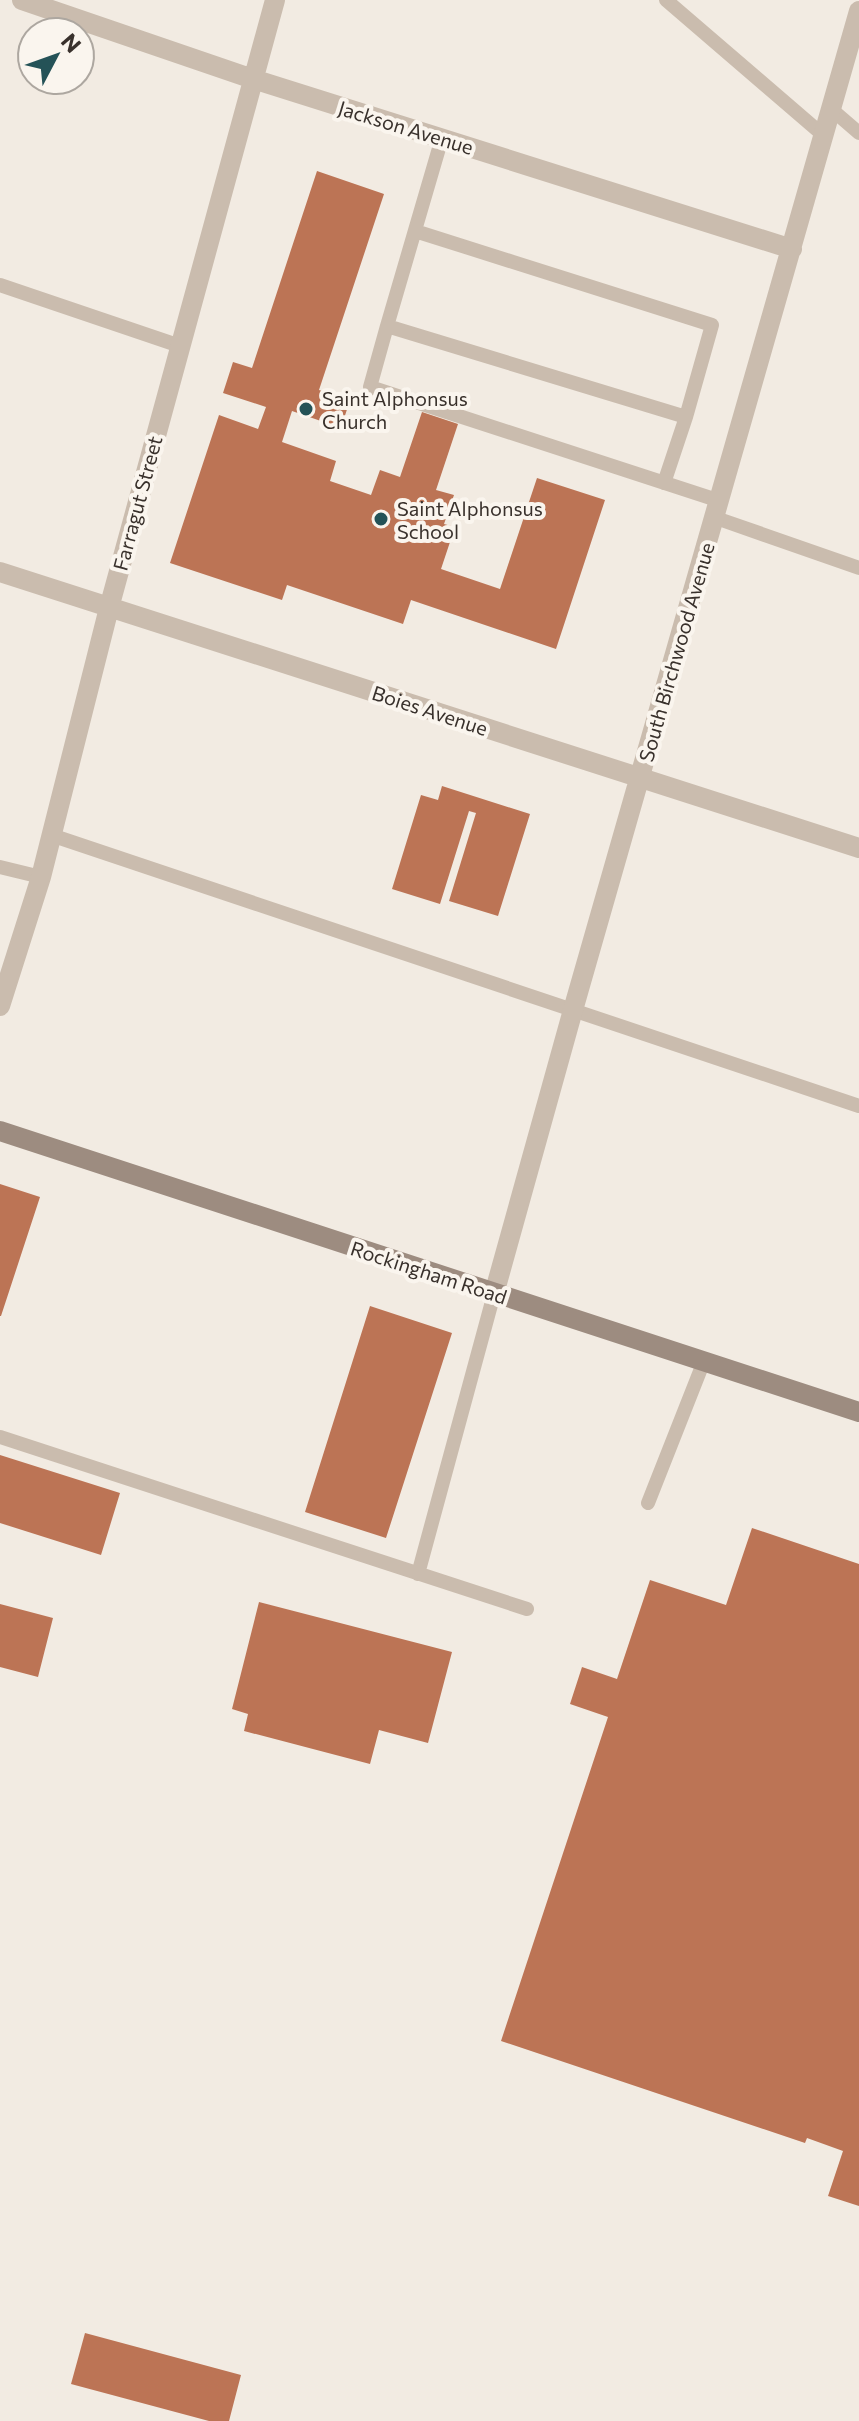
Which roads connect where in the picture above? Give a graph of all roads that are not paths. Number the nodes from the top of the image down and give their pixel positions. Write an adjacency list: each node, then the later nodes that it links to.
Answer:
1 (22, 0): 5 (street, Jackson Avenue)
2 (275, 0): 5 (street, Farragut Street)
3 (666, 0): 8 (lane)
4 (859, 11): 6 (street, South Birchwood Avenue)
5 (253, 79): 9 (street, Jackson Avenue); 14 (street, Farragut Street)
6 (830, 108): 7 (lane); 8 (street, South Birchwood Avenue)
7 (859, 133)
8 (823, 135): 11 (street, South Birchwood Avenue)
9 (442, 138): 10 (lane); 11 (street, Jackson Avenue)
10 (415, 231): 13 (lane); 15 (lane)
11 (792, 249): 17 (street, South Birchwood Avenue)
12 (0, 285): 14 (lane)
13 (387, 326): 15 (lane); 16 (lane)
14 (180, 346): 20 (street, Farragut Street)
15 (686, 417): 16 (lane)
16 (664, 483): 17 (lane)
17 (718, 510): 18 (lane); 21 (street, South Birchwood Avenue)
18 (859, 568)
19 (0, 572): 20 (street, Boies Avenue)
20 (109, 608): 21 (street, Boies Avenue); 22 (street, Farragut Street)
21 (640, 777): 23 (street, Boies Avenue); 27 (street, South Birchwood Avenue)
22 (51, 835): 25 (street, Farragut Street); 27 (lane)
23 (859, 848)
24 (0, 867): 25 (lane)
25 (41, 877): 26 (street, Farragut Street)
26 (0, 1006)
27 (573, 1010): 28 (lane); 30 (street, South Birchwood Avenue)
28 (859, 1106)
29 (0, 1131): 30 (street, Rockingham Road)
30 (494, 1294): 31 (street, Rockingham Road); 35 (lane)
31 (704, 1361): 32 (street, Rockingham Road); 34 (lane)
32 (859, 1412)
33 (0, 1437): 35 (lane)
34 (648, 1503)
35 (418, 1574): 36 (lane)
36 (527, 1609)

